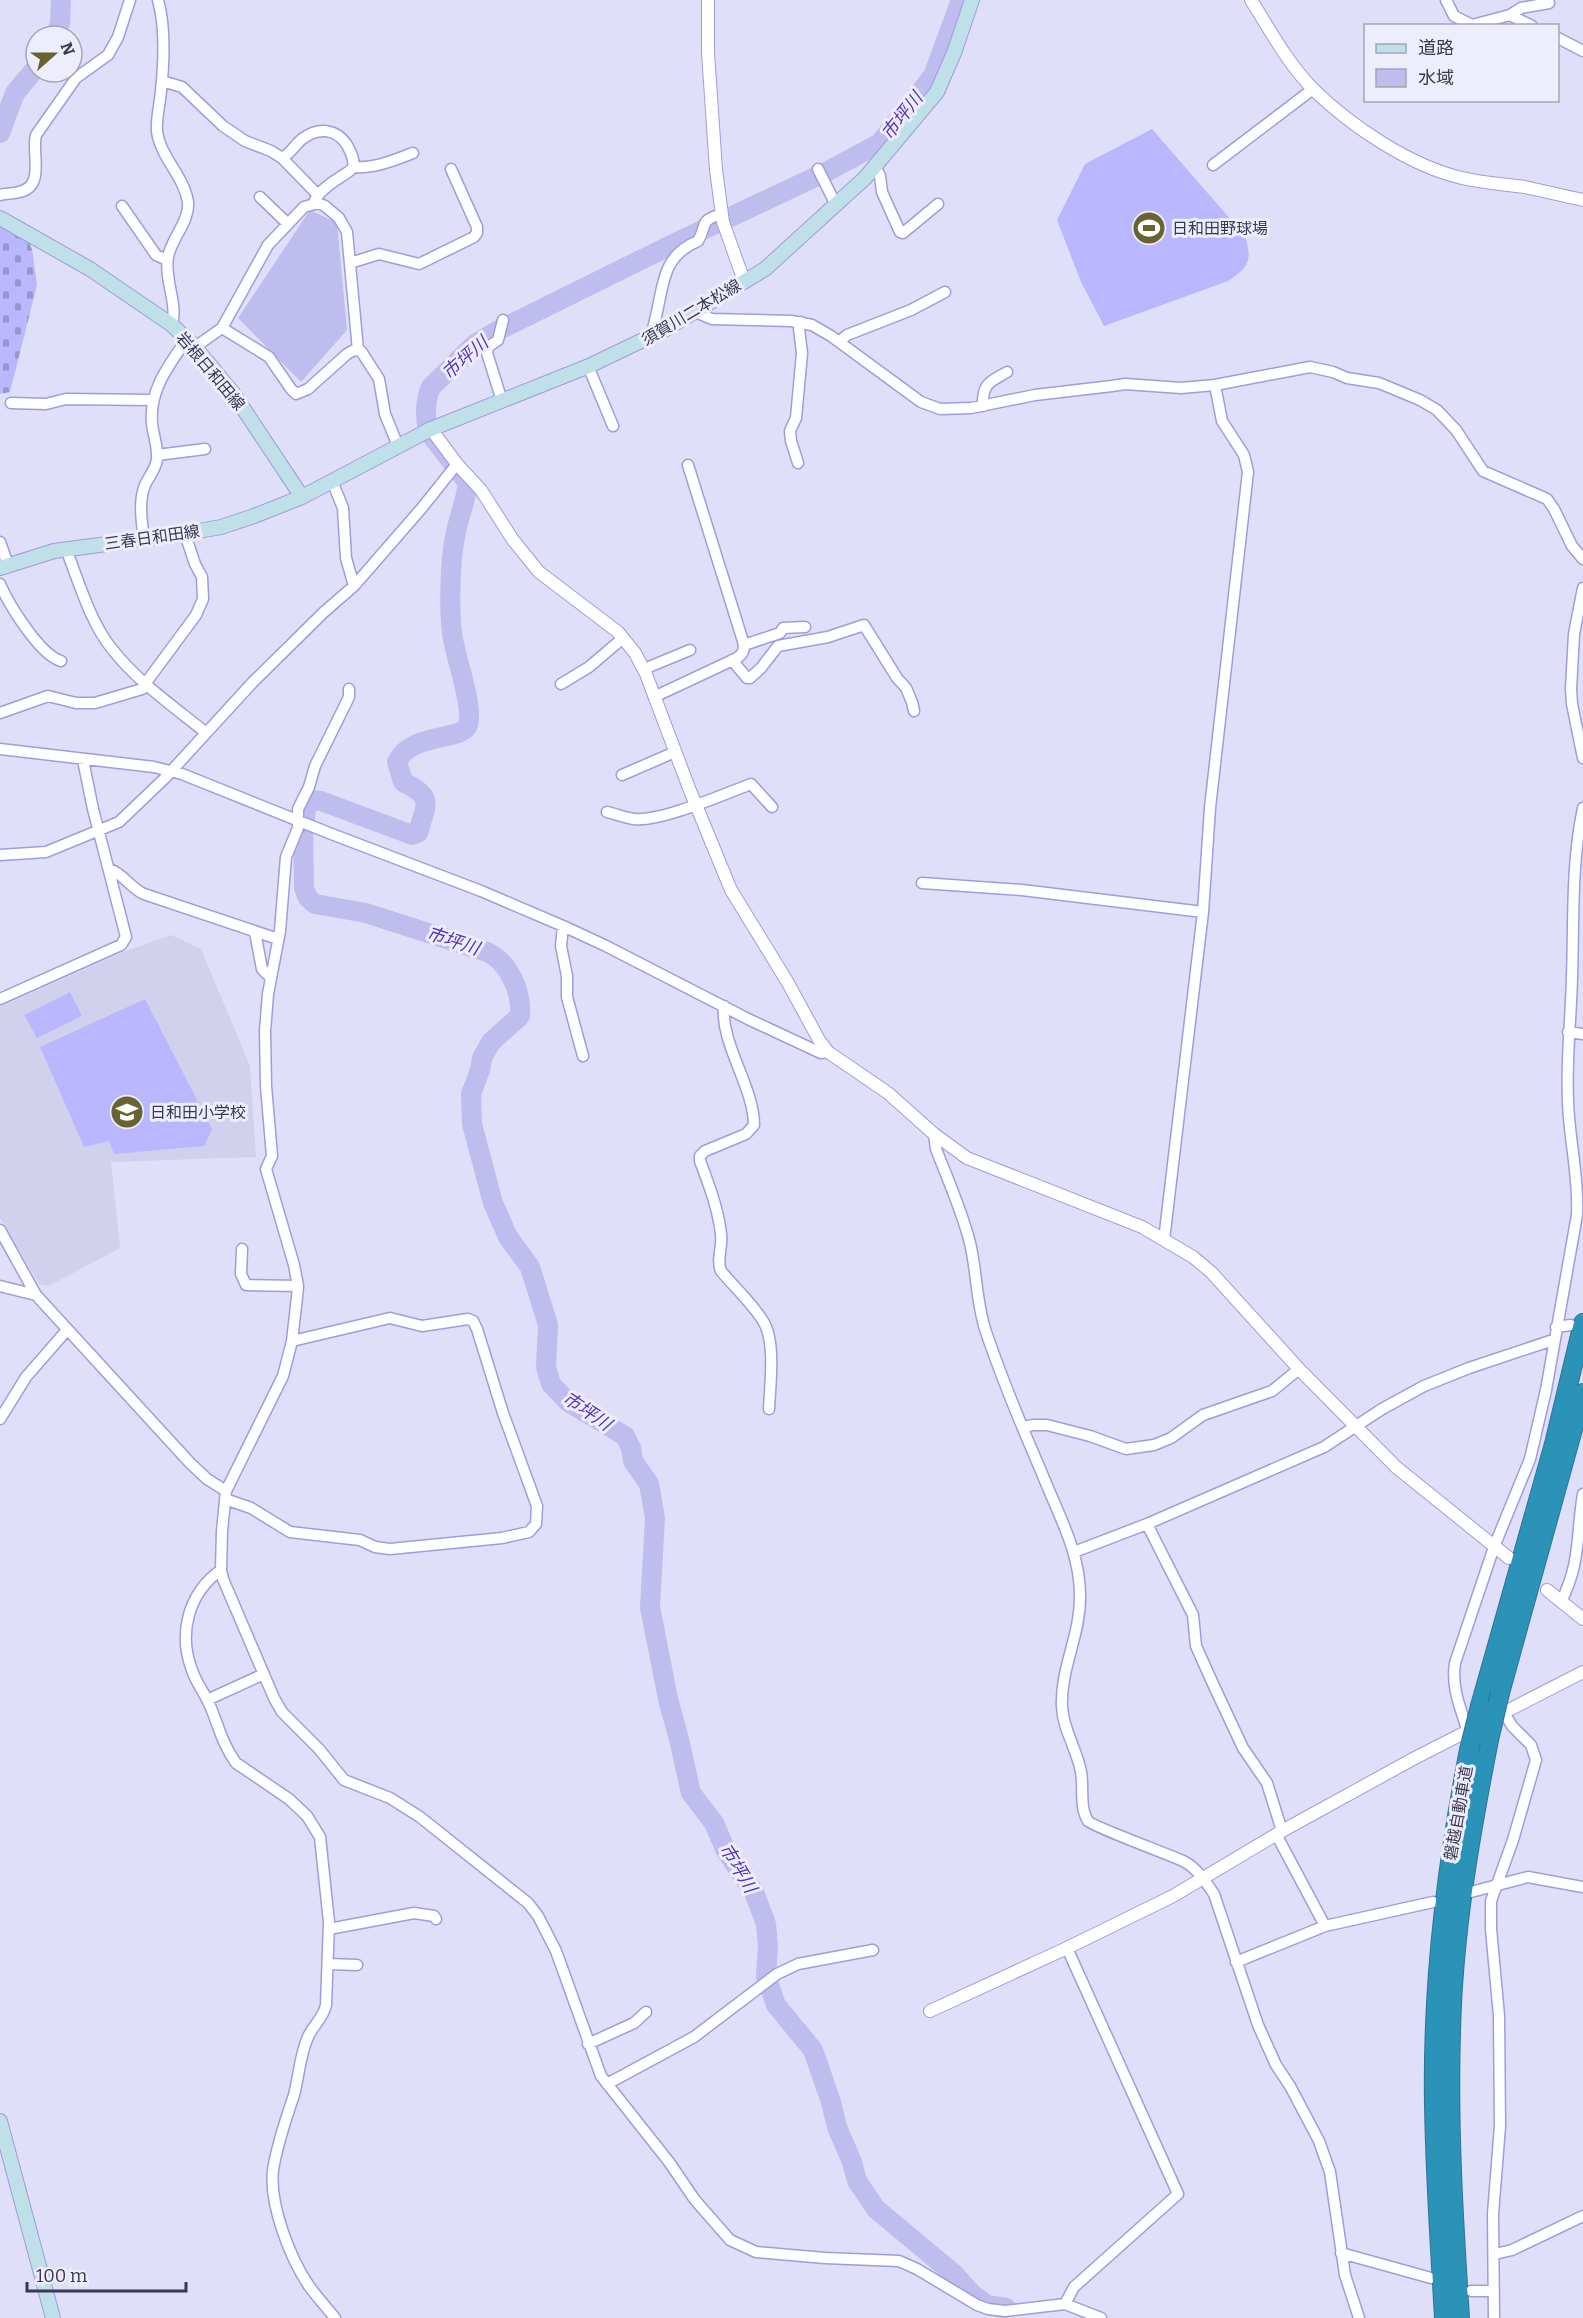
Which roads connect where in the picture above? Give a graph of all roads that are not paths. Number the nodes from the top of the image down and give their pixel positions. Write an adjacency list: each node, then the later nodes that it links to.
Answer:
1 (129, 0): 23 (street)
2 (158, 0): 14 (street)
3 (708, 0): 30 (street)
4 (972, 0): 20 (main road, 須賀川二本松線)
5 (1251, 0): 15 (street)
6 (1446, 0): 9 (street)
7 (1549, 3): 8 (street)
8 (1510, 15): 10 (street); 11 (street)
9 (1470, 24)
10 (1476, 24)
11 (1528, 24)
12 (1559, 39): 13 (street)
13 (1583, 51)
14 (162, 81): 17 (street); 33 (street)
15 (1313, 89): 18 (street); 26 (street)
16 (413, 153): 19 (street)
17 (282, 158): 19 (street); 25 (street)
18 (1213, 165)
19 (353, 166): 25 (street)
20 (876, 166): 27 (street); 28 (main road, 須賀川二本松線)
21 (451, 169): 34 (street)
22 (818, 169): 28 (street)
23 (0, 195)
24 (260, 197): 32 (street)
25 (316, 199): 32 (street); 34 (street)
26 (1583, 200)
27 (938, 204)
28 (836, 205): 35 (main road, 須賀川二本松線)
29 (122, 206): 33 (street)
30 (722, 214): 35 (street); 42 (street)
31 (0, 218): 40 (main road, 岩根日和田線)
32 (288, 224): 41 (street)
33 (167, 260): 40 (street)
34 (350, 263): 45 (street)
35 (744, 281): 37 (main road, 須賀川二本松線)
36 (945, 292): 43 (street)
37 (695, 312): 39 (street); 42 (main road, 須賀川二本松線)
38 (503, 320): 50 (street)
39 (801, 322): 43 (street); 58 (street)
40 (172, 325): 44 (main road, 岩根日和田線)
41 (222, 328): 44 (street); 45 (street)
42 (655, 336): 46 (main road, 須賀川二本松線)
43 (839, 342): 52 (street)
44 (191, 343): 49 (street); 62 (main road, 岩根日和田線)
45 (357, 350): 55 (street)
46 (588, 366): 50 (main road, 須賀川二本松線); 53 (street)
47 (1007, 372): 52 (street)
48 (1215, 385): 52 (street); 67 (street); 102 (street)
49 (152, 400): 51 (street); 57 (street)
50 (502, 401): 54 (main road, 須賀川二本松線)
51 (11, 403)
52 (983, 405)
53 (613, 426)
54 (431, 429): 55 (main road, 須賀川二本松線); 59 (street)
55 (398, 446): 61 (main road, 須賀川二本松線)
56 (205, 449): 57 (street)
57 (157, 455): 64 (street)
58 (798, 463)
59 (457, 464): 70 (street); 73 (street)
60 (688, 465): 74 (street)
61 (332, 481): 62 (main road, 須賀川二本松線); 70 (street)
62 (302, 496): 63 (main road, 三春日和田線)
63 (185, 534): 64 (main road, 三春日和田線); 81 (street)
64 (144, 540): 66 (main road, 三春日和田線)
65 (0, 542): 68 (street)
66 (66, 549): 68 (main road, 三春日和田線); 81 (street)
67 (1583, 559)
68 (4, 566)
69 (0, 584): 78 (street)
70 (354, 586): 86 (street)
71 (1583, 588): 76 (street)
72 (805, 627): 74 (street)
73 (623, 638): 79 (street); 80 (street)
74 (744, 645): 77 (street)
75 (690, 650): 79 (street)
76 (1578, 659): 89 (street)
77 (732, 660): 83 (street); 84 (street)
78 (62, 661)
79 (644, 669): 83 (street)
80 (561, 684)
81 (146, 685): 85 (street); 86 (street)
82 (349, 689): 97 (street)
83 (654, 697): 88 (street)
84 (914, 711)
85 (0, 713)
86 (205, 732): 91 (street)
87 (0, 749): 90 (street)
88 (675, 752): 92 (street); 93 (street)
89 (1583, 758)
90 (83, 760): 91 (street); 98 (street)
91 (170, 771): 97 (street); 98 (street)
92 (622, 775)
93 (696, 805): 94 (street); 96 (street); 111 (street)
94 (772, 807)
95 (1583, 808): 109 (street)
96 (607, 812)
97 (297, 820): 103 (street); 105 (street)
98 (98, 831): 99 (street); 100 (street)
99 (0, 855)
100 (109, 869): 104 (street); 107 (street)
101 (922, 883): 102 (street)
102 (1203, 912): 115 (street)
103 (564, 926): 108 (street); 112 (street)
104 (255, 932): 105 (street); 106 (street)
105 (278, 939): 106 (street)
106 (270, 978): 118 (street)
107 (0, 999)
108 (724, 1006): 111 (street); 127 (street)
109 (1568, 1032): 110 (street); 121 (street)
110 (1583, 1034)
111 (828, 1052): 113 (street)
112 (583, 1056)
113 (934, 1134): 115 (street); 129 (street)
114 (0, 1230): 119 (street)
115 (1164, 1240): 125 (street)
116 (242, 1249): 118 (street)
117 (0, 1286): 119 (street)
118 (298, 1286): 124 (street)
119 (36, 1295): 122 (street)
120 (1577, 1324): 121 (street); 145 (highway, 磐越自動車道, bridge)
121 (1556, 1328): 123 (street)
122 (68, 1330): 128 (street); 132 (street)
123 (1553, 1340): 130 (street); 134 (street)
124 (292, 1341): 132 (street); 132 (street)
125 (1299, 1369): 129 (street); 130 (street)
126 (1583, 1393): 177 (highway, 磐越自動車道, bridge)
127 (769, 1409)
128 (0, 1419)
129 (1023, 1427): 135 (street)
130 (1355, 1428): 133 (street); 134 (street)
131 (1583, 1494): 139 (street)
132 (225, 1495): 137 (street)
133 (1147, 1524): 135 (street); 146 (street)
134 (1494, 1546): 136 (street); 145 (street)
135 (1074, 1552): 147 (street)
136 (1509, 1558)
137 (221, 1570): 142 (street); 143 (street)
138 (1547, 1590): 139 (street)
139 (1561, 1602): 140 (street)
140 (1583, 1619)
141 (1583, 1672): 144 (street)
142 (264, 1674): 143 (street); 162 (street)
143 (207, 1700): 154 (street)
144 (1504, 1713): 145 (street); 148 (street)
145 (1469, 1741): 146 (street); 176 (highway, 磐越自動車道)
146 (1279, 1832): 147 (street); 153 (street)
147 (1203, 1878): 155 (street); 157 (street)
148 (1495, 1886): 149 (street); 150 (street); 167 (street)
149 (1583, 1887)
150 (1471, 1892)
151 (1433, 1902): 153 (street)
152 (436, 1919): 154 (street)
153 (1325, 1926): 157 (street)
154 (329, 1929): 158 (street)
155 (1067, 1948): 160 (street); 171 (street)
156 (873, 1950): 163 (street)
157 (1236, 1962): 166 (street)
158 (328, 1964): 159 (street); 173 (street)
159 (357, 1965)
160 (930, 2010)
161 (646, 2012): 162 (street)
162 (588, 2044): 163 (street)
163 (607, 2084): 171 (street)
164 (0, 2121): 172 (main road)
165 (1583, 2216): 167 (street)
166 (1341, 2253): 168 (street); 175 (street)
167 (1495, 2254): 170 (street)
168 (1431, 2278)
169 (1471, 2291): 170 (street)
170 (1493, 2291): 178 (street)
171 (1065, 2304): 174 (street)
172 (53, 2318)
173 (335, 2318)
174 (1101, 2318)
175 (1359, 2318)
176 (1444, 2318)
177 (1460, 2318)
178 (1494, 2318)

